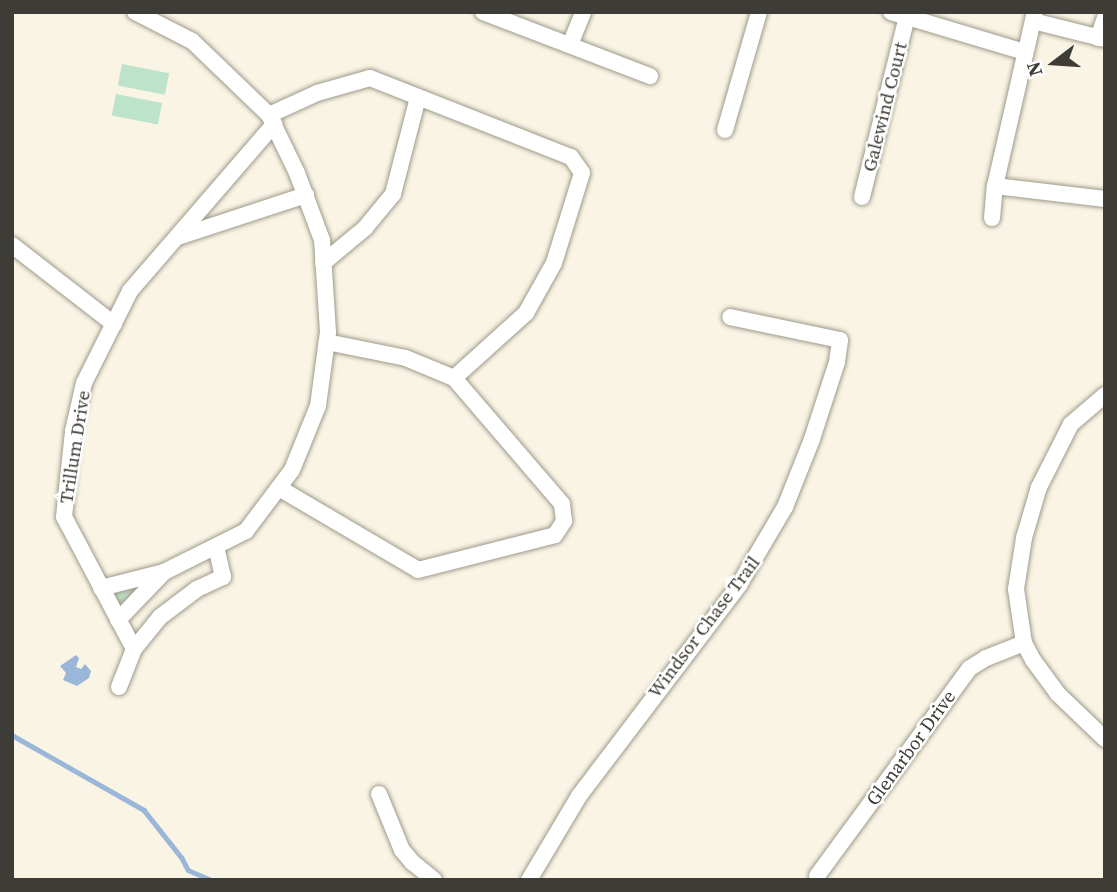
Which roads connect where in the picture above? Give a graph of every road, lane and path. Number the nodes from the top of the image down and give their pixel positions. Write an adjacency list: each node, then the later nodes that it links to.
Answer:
1 (135, 12): 14 (street)
2 (483, 12): 10 (street)
3 (583, 12): 10 (street)
4 (759, 12): 15 (street)
5 (891, 12): 7 (street)
6 (1034, 16): 9 (street); 11 (street)
7 (907, 17): 11 (street); 18 (street, Galewind Court)
8 (1105, 18): 9 (street)
9 (1101, 38)
10 (570, 45): 12 (street)
11 (1024, 52): 16 (street)
12 (650, 76)
13 (418, 97): 14 (street); 23 (street); 27 (street)
14 (272, 120): 17 (street); 21 (street, Trillum Drive)
15 (725, 130)
16 (995, 186): 19 (street); 20 (street)
17 (306, 195): 21 (street); 23 (street)
18 (862, 197)
19 (1105, 199)
20 (992, 218)
21 (176, 238): 25 (street, Trillum Drive)
22 (12, 245): 25 (street)
23 (323, 264): 26 (street)
24 (730, 317): 41 (street, Windsor Chase Trail)
25 (114, 324): 32 (street, Trillum Drive)
26 (327, 342): 27 (street); 29 (street)
27 (454, 378): 29 (street)
28 (1105, 395): 34 (street)
29 (279, 488): 30 (street)
30 (216, 547): 31 (street); 35 (street)
31 (164, 572): 32 (street); 33 (street)
32 (101, 588): 33 (street, Trillum Drive)
33 (118, 620): 35 (street, Trillum Drive)
34 (1024, 643): 37 (street); 39 (street, Glenarbor Drive)
35 (134, 649): 36 (street)
36 (119, 687)
37 (1105, 739)
38 (379, 794): 40 (street)
39 (817, 876)
40 (434, 880)
41 (529, 880)

